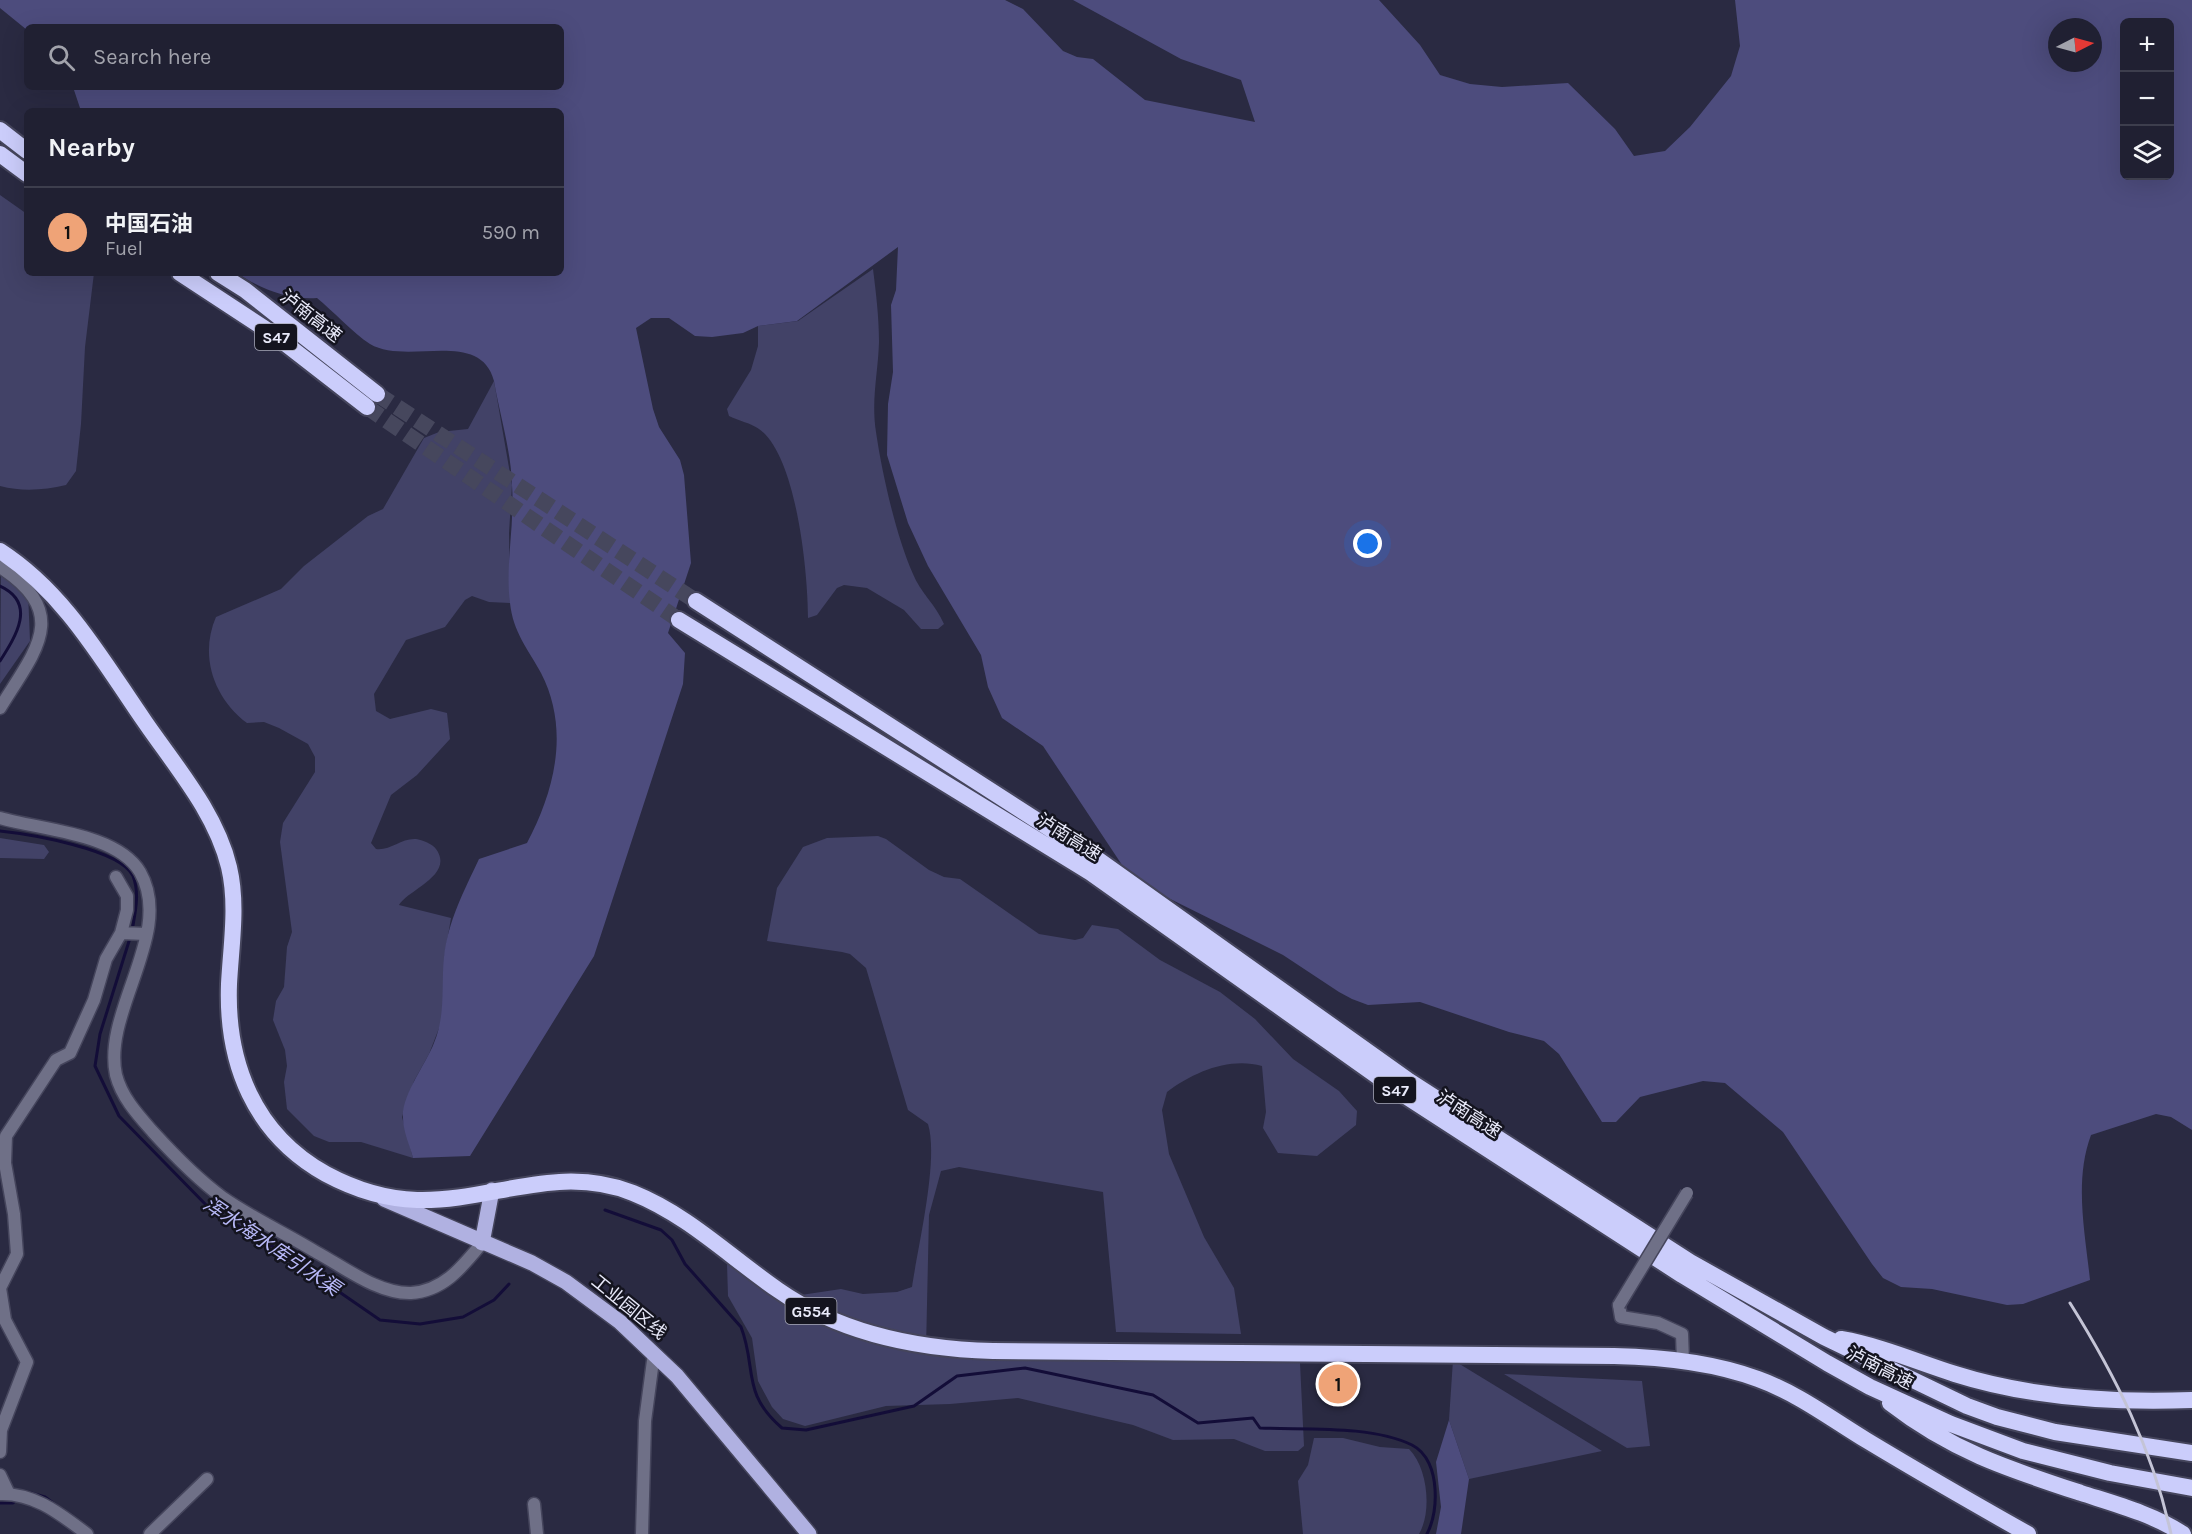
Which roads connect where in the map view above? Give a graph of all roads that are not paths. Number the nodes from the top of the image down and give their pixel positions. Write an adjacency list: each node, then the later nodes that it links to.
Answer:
1 (0, 130): 2 (highway)
2 (24, 149)
3 (0, 154): 4 (highway)
4 (24, 172)
5 (185, 276): 6 (highway, 泸南高速 / S47)
6 (223, 276)
7 (0, 551): 15 (highway, G554)
8 (0, 567): 11 (street)
9 (696, 601): 21 (highway, 泸南高速 / S47)
10 (678, 620): 24 (highway, 泸南高速 / S47)
11 (0, 708)
12 (0, 818): 14 (street)
13 (116, 877): 14 (street)
14 (132, 933): 19 (street); 20 (street)
15 (363, 1190): 16 (highway, G554); 20 (main road, 工业园区线)
16 (492, 1190): 20 (main road); 23 (highway, G554)
17 (1687, 1193): 23 (street, bridge)
18 (0, 1214): 19 (street)
19 (14, 1214): 26 (street)
20 (482, 1243): 22 (main road, 工业园区线)
21 (1824, 1337): 25 (highway); 27 (highway, 泸南高速 / S47)
22 (654, 1353): 36 (street); 37 (main road, 工业园区线)
23 (1683, 1360): 38 (highway, G554)
24 (1870, 1387): 30 (highway, 泸南高速 / S47); 39 (highway)
25 (2192, 1400)
26 (0, 1452)
27 (2192, 1453)
28 (0, 1475): 31 (street)
29 (207, 1479): 34 (street)
30 (2192, 1488)
31 (12, 1495): 33 (street)
32 (534, 1504): 35 (street)
33 (87, 1534)
34 (150, 1534)
35 (537, 1534)
36 (642, 1534)
37 (809, 1534)
38 (2028, 1534)
39 (2183, 1534)

